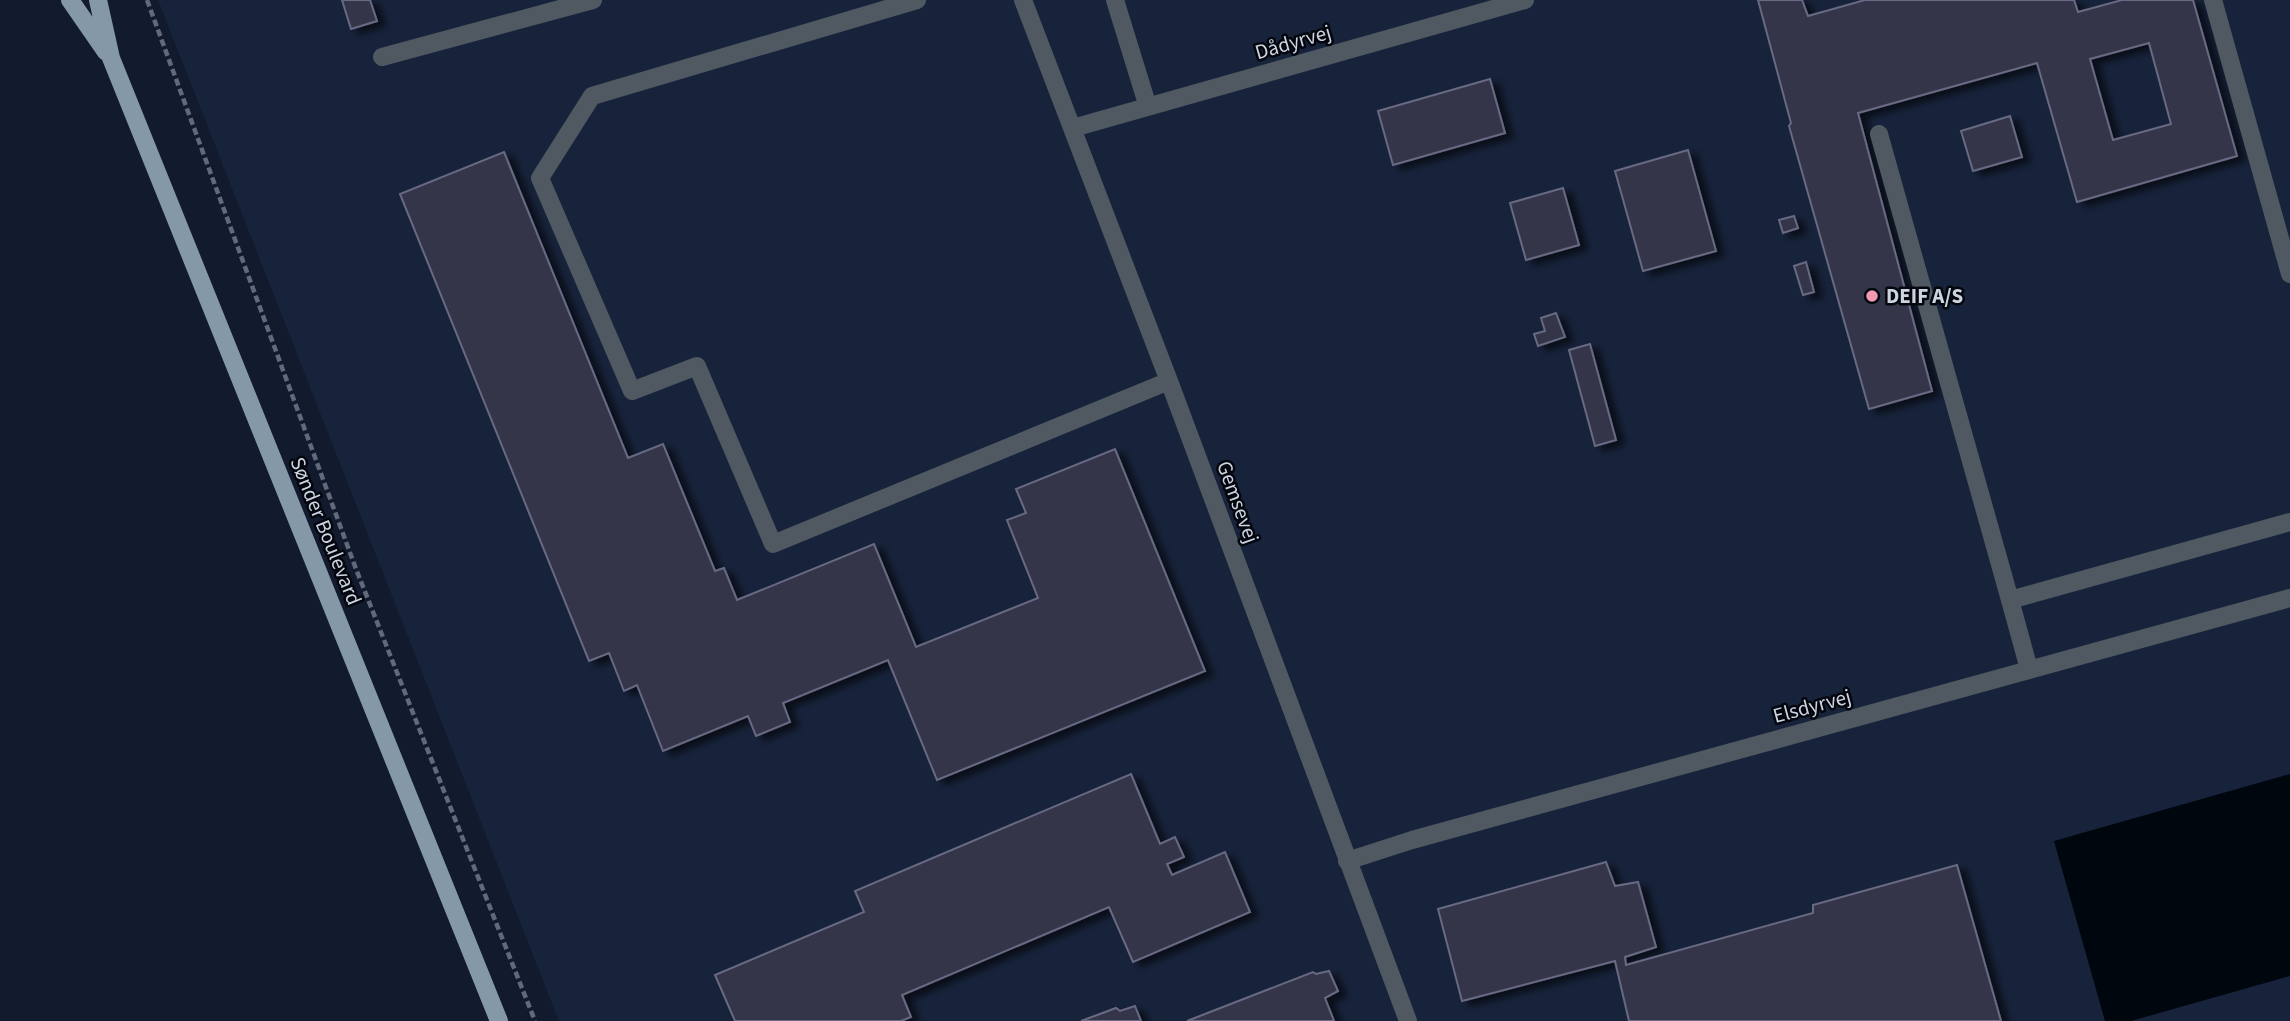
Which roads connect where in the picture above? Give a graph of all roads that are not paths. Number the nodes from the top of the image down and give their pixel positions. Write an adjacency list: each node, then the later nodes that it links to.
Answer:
1 (71, 0): 10 (main road, Sønder Boulevard)
2 (98, 0): 10 (main road, Sønder Boulevard)
3 (593, 0): 9 (street)
4 (917, 0): 15 (street)
5 (1023, 0): 12 (street, Gemsevej)
6 (1115, 0): 11 (street)
7 (1525, 0): 11 (street, Dådyrvej)
8 (2213, 0): 14 (street)
9 (382, 57)
10 (111, 58): 21 (main road, Sønder Boulevard)
11 (1148, 107): 12 (street, Dådyrvej)
12 (1073, 128): 15 (street, Gemsevej)
13 (1880, 134): 18 (street)
14 (2290, 274)
15 (1169, 381): 20 (street, Gemsevej)
16 (2290, 522): 18 (street)
17 (2290, 598): 19 (street, Elsdyrvej)
18 (2010, 600): 19 (street)
19 (2029, 669): 20 (street, Elsdyrvej)
20 (1347, 860): 22 (street, Gemsevej)
21 (499, 1021)
22 (1408, 1021)

